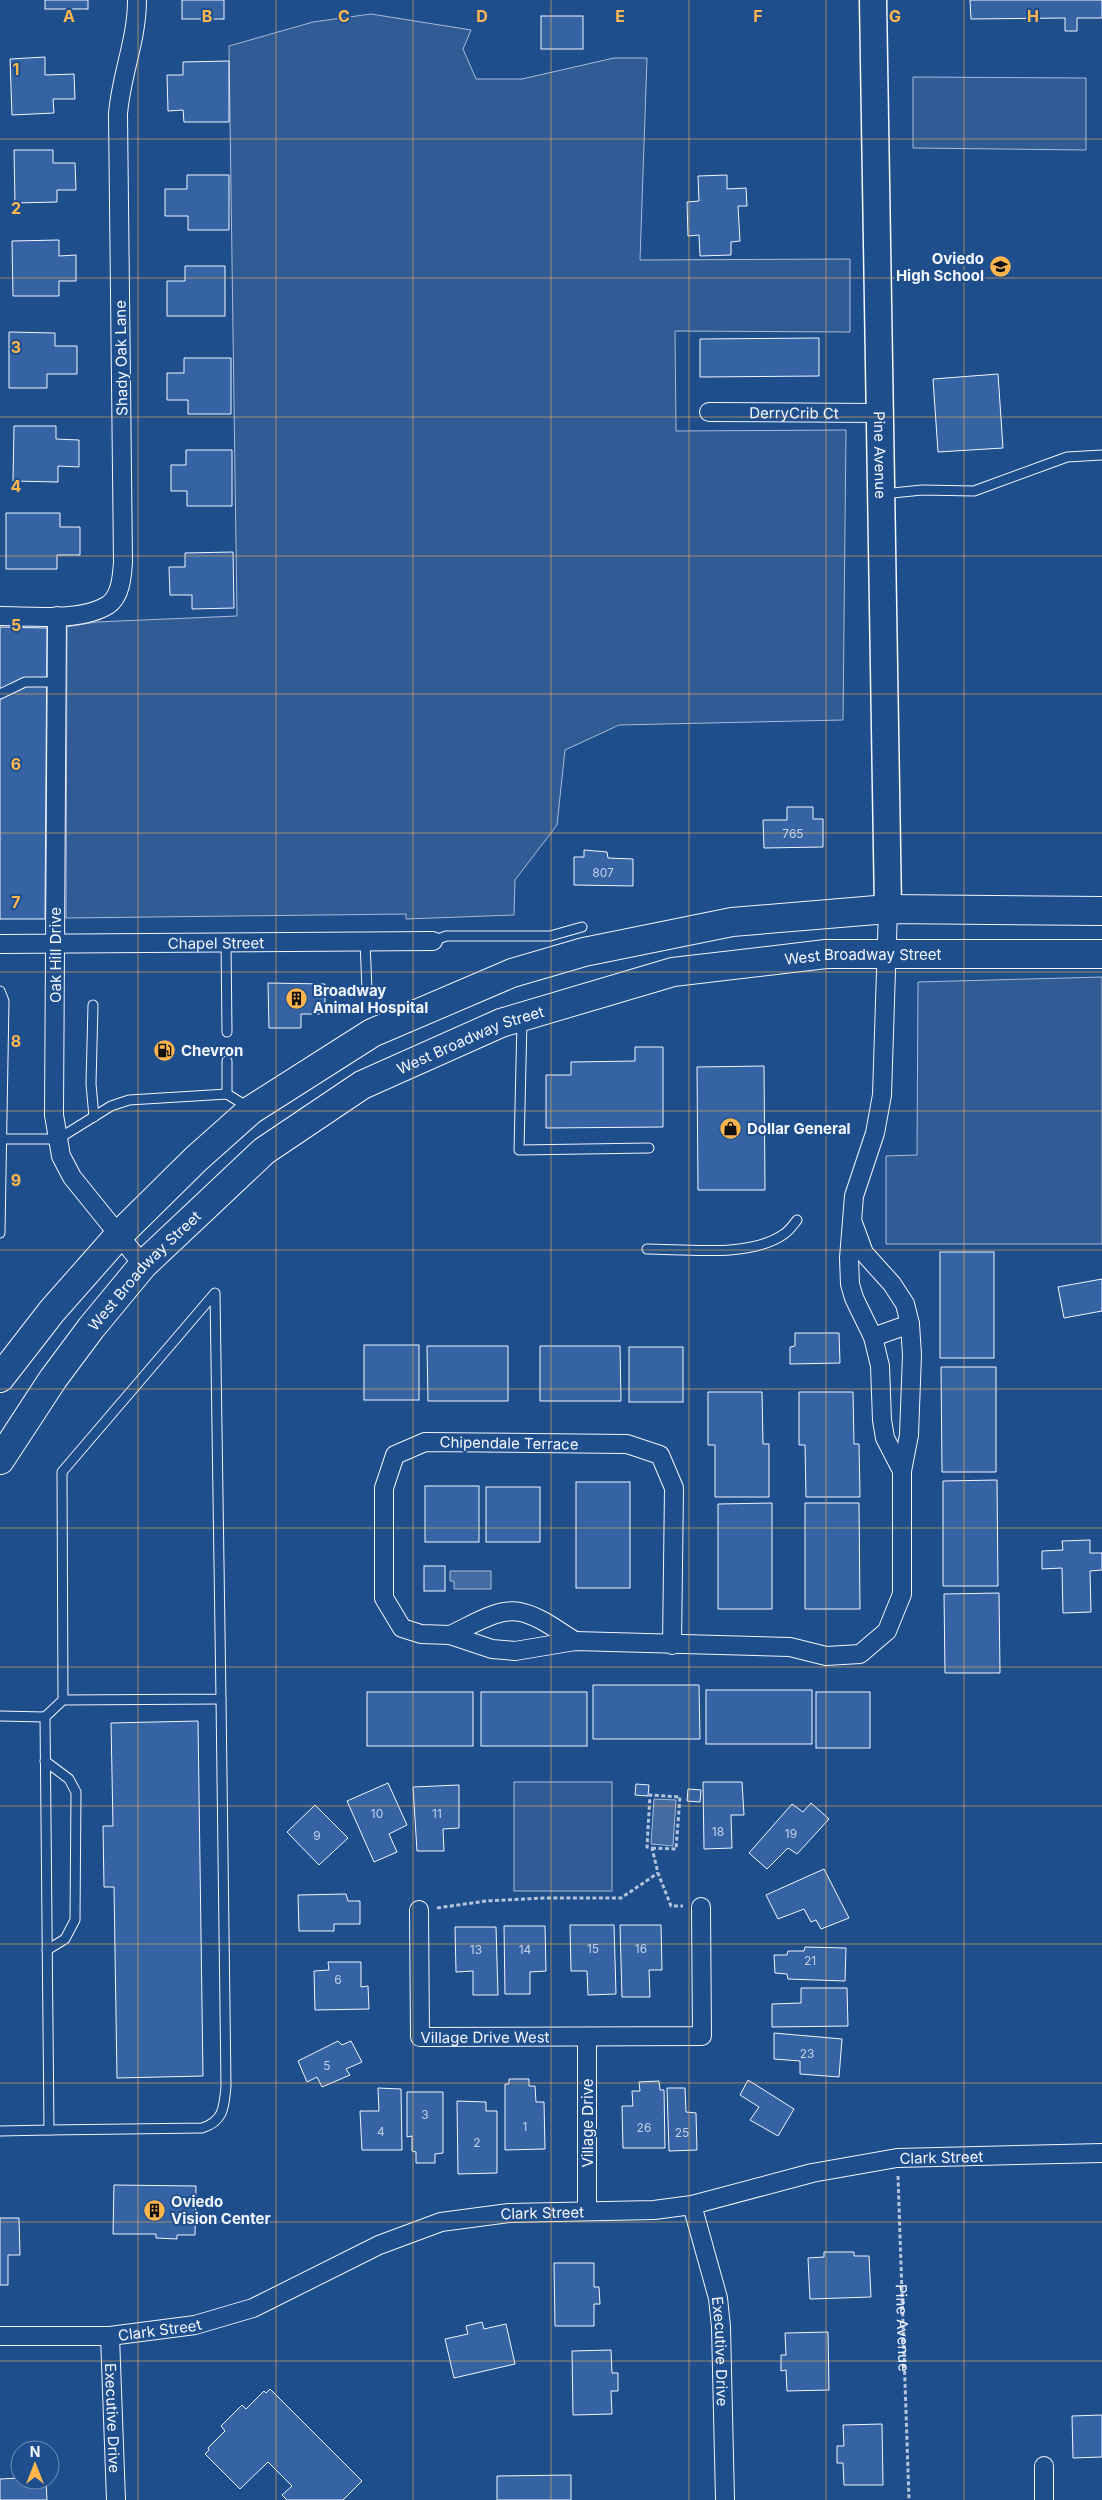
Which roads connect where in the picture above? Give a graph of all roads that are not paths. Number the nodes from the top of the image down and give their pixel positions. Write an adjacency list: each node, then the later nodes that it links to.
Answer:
1 (137, 0): 8 (street, Shady Oak Lane)
2 (873, 0): 4 (street, Pine Avenue)
3 (709, 412): 4 (street, DerryCrib Ct)
4 (879, 412): 6 (street, Pine Avenue)
5 (1102, 455): 6 (lane)
6 (880, 494): 11 (street, Pine Avenue)
7 (0, 616): 8 (street, Shady Oak Lane)
8 (57, 616): 9 (street, Oak Hill Drive)
9 (57, 682): 10 (lane); 17 (street, Oak Hill Drive)
10 (0, 694)
11 (888, 909): 12 (main road); 19 (street, Chipendale Terrace); 28 (main road)
12 (1102, 911)
13 (582, 927): 15 (lane)
14 (365, 941): 15 (street, Chapel Street); 16 (street, Chapel Street); 21 (lane)
15 (433, 941)
16 (226, 942): 17 (street, Chapel Street); 25 (lane)
17 (55, 943): 18 (street, Chapel Street); 31 (street, Oak Hill Drive)
18 (0, 944)
19 (887, 953): 20 (main road, West Broadway Street); 24 (main road, West Broadway Street); 34 (street, Chipendale Terrace)
20 (1102, 954)
21 (367, 990)
22 (0, 991): 30 (lane)
23 (93, 1005): 29 (lane)
24 (522, 1017): 32 (lane); 38 (main road, West Broadway Street)
25 (227, 1032)
26 (227, 1061): 27 (lane)
27 (227, 1094): 28 (lane); 29 (lane)
28 (251, 1110): 36 (main road)
29 (94, 1117): 31 (lane)
30 (1, 1139): 31 (lane); 35 (lane)
31 (58, 1139): 36 (street, Oak Hill Drive)
32 (649, 1148)
33 (797, 1220): 37 (lane)
34 (853, 1224): 39 (street, Chipendale Terrace); 40 (street, Chipendale Terrace)
35 (0, 1232)
36 (120, 1234): 38 (street, Oak Hill Drive); 43 (main road)
37 (646, 1249)
38 (143, 1265): 44 (main road, West Broadway Street)
39 (882, 1272): 40 (street); 41 (street, Chipendale Terrace)
40 (850, 1284): 42 (street, Chipendale Terrace)
41 (910, 1324): 42 (street); 45 (street, Chipendale Terrace)
42 (873, 1338): 45 (street, Chipendale Terrace)
43 (0, 1378)
44 (0, 1460)
45 (902, 1471): 48 (street, Chipendale Terrace)
46 (450, 1635): 47 (street, Chipendale Terrace); 47 (street, Chipendale Terrace); 48 (street, Chipendale Terrace)
47 (576, 1641): 48 (street, Chipendale Terrace)
48 (672, 1645)
49 (220, 1698): 50 (lane); 50 (lane); 58 (lane)
50 (62, 1700): 52 (lane)
51 (0, 1716): 52 (lane)
52 (45, 1716): 53 (lane)
53 (45, 1761): 56 (lane); 56 (lane)
54 (701, 1907): 57 (street)
55 (419, 1910): 57 (street, Village Drive West)
56 (47, 1950): 58 (lane)
57 (587, 2037): 62 (street, Village Drive)
58 (49, 2130): 59 (lane)
59 (0, 2131)
60 (1102, 2153): 61 (street, Clark Street)
61 (692, 2205): 62 (street, Clark Street); 67 (street, Executive Drive)
62 (587, 2209): 64 (street, Clark Street)
63 (0, 2336): 64 (street, Clark Street)
64 (110, 2336): 66 (street, Executive Drive)
65 (1044, 2466): 68 (street)
66 (116, 2500)
67 (725, 2500)
68 (1044, 2500)

